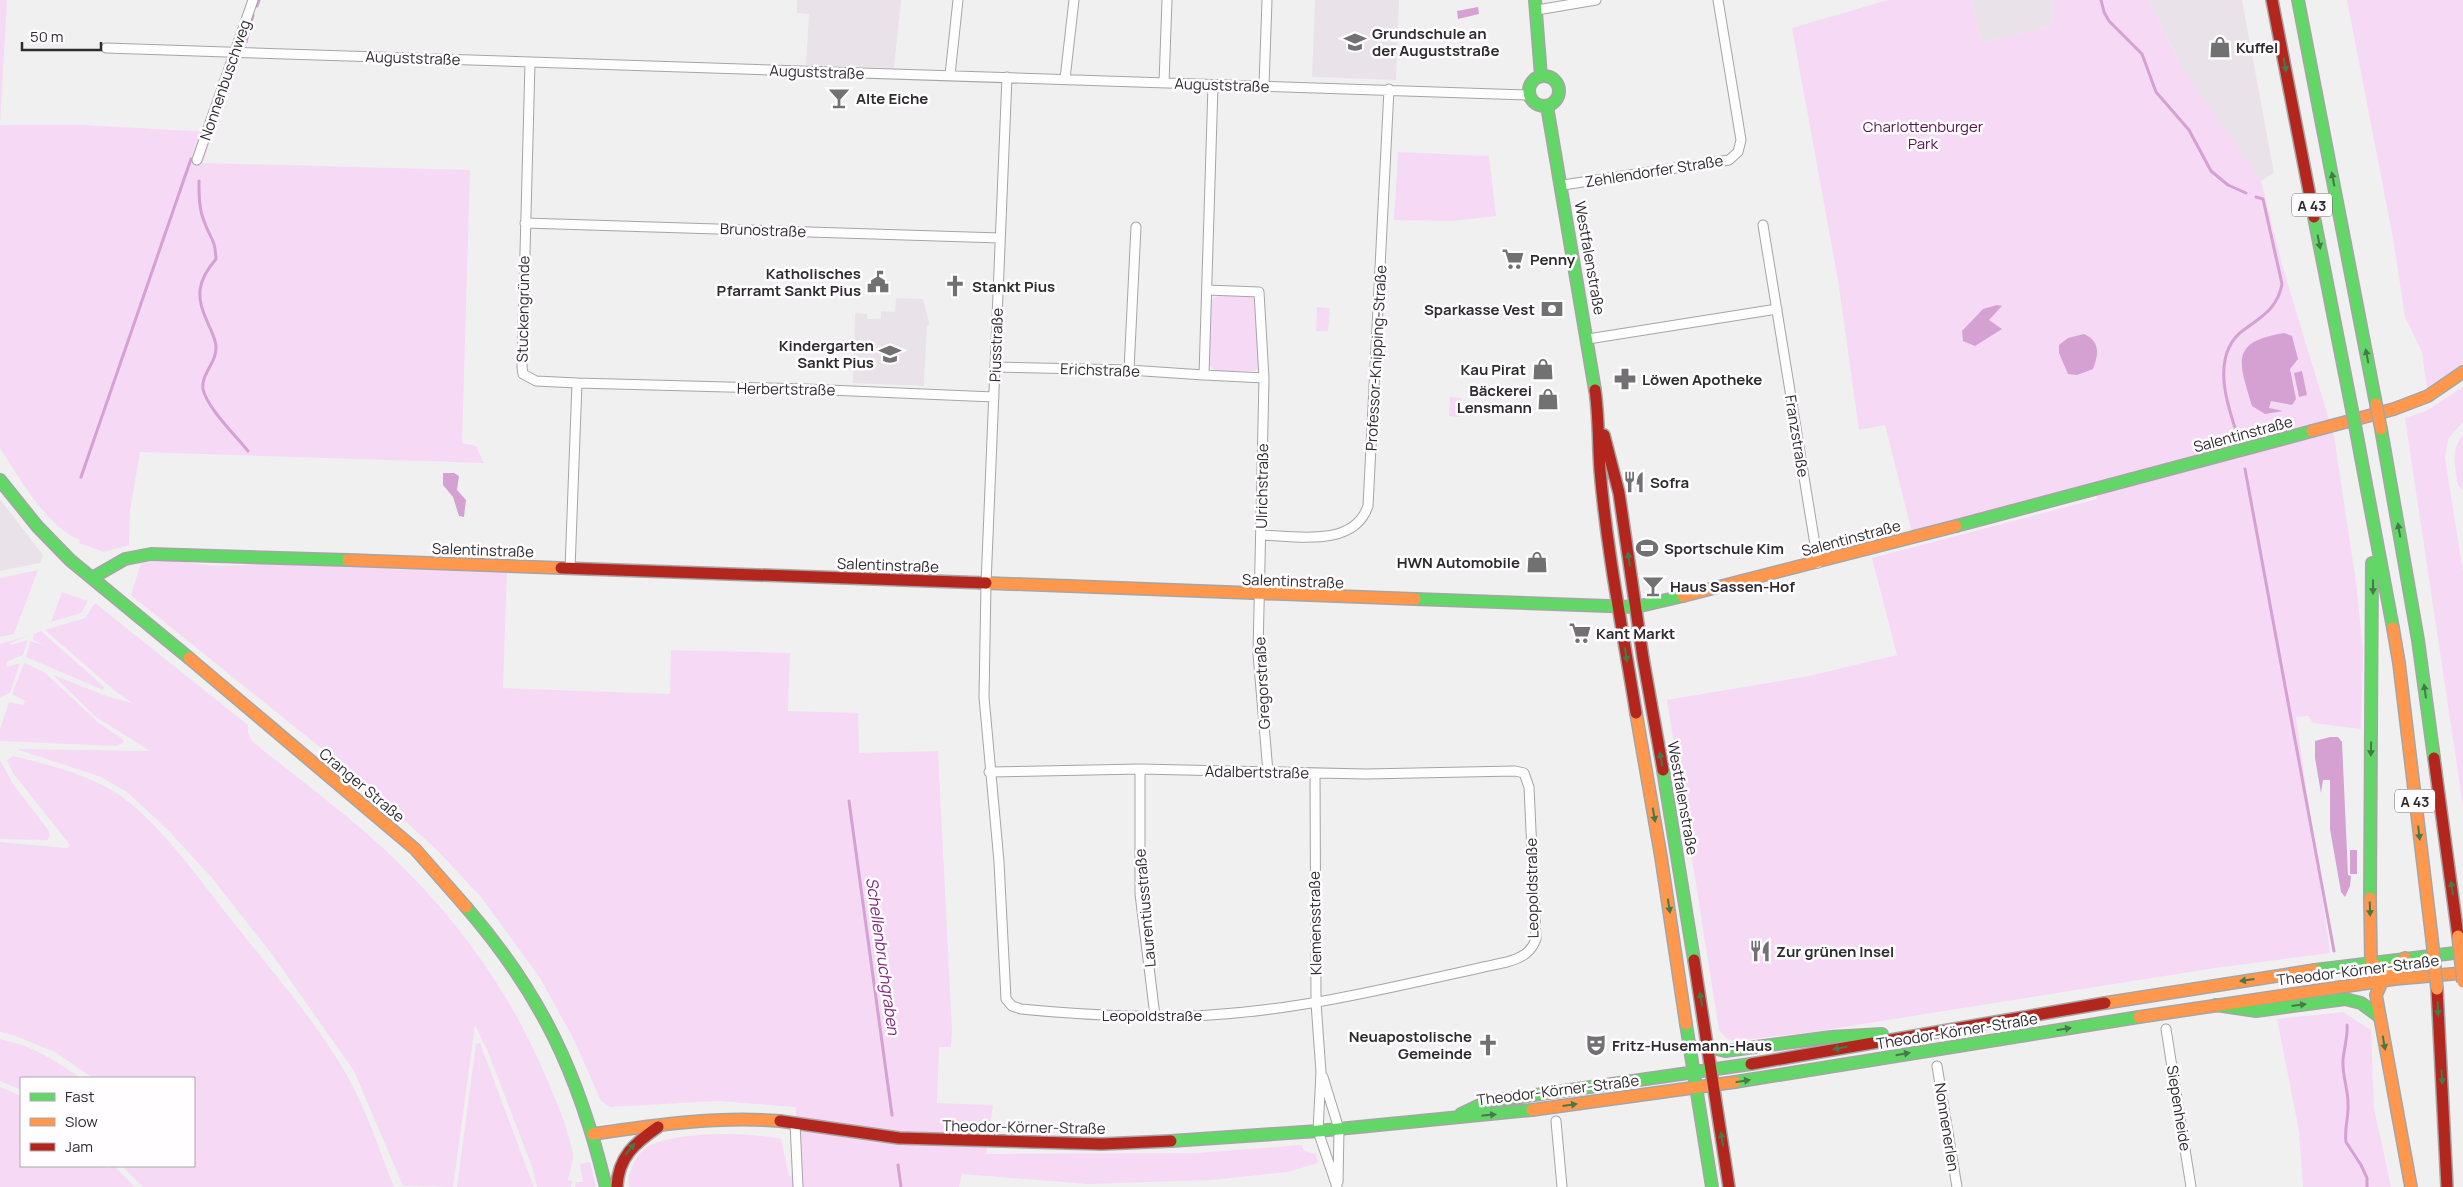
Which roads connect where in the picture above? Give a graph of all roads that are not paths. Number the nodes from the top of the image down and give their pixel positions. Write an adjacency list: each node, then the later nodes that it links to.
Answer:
1 (253, 0): 12 (street, Nonnenbuschweg)
2 (958, 0): 14 (street)
3 (1074, 0): 17 (street)
4 (1167, 0): 18 (street)
5 (1267, 0): 20 (street)
6 (1596, 0): 10 (street)
7 (1718, 0): 25 (street, Zehlendorfer Straße)
8 (2272, 0): 42 (main road, A 43, one-way to 42, bridge)
9 (2298, 0): 61 (main road, A 43, one-way to 9, bridge)
10 (1536, 5): 15 (main road)
11 (106, 48): 12 (street, Auguststraße)
12 (235, 52): 13 (street, Auguststraße); 24 (street, Nonnenbuschweg)
13 (530, 62): 14 (street, Auguststraße); 26 (street, Stuckengründe)
14 (950, 75): 16 (street, Auguststraße)
15 (1541, 76): 22 (main road); 23 (main road)
16 (1007, 77): 17 (street, Auguststraße); 29 (street, Piusstraße)
17 (1064, 79): 18 (street, Auguststraße)
18 (1164, 83): 19 (street, Auguststraße)
19 (1213, 85): 20 (street, Auguststraße); 30 (street)
20 (1264, 86): 21 (street, Auguststraße)
21 (1389, 89): 22 (street, Auguststraße); 43 (street, Professor-Knipping-Straße)
22 (1529, 95): 23 (main road)
23 (1547, 106): 25 (main road, Westfalenstraße)
24 (197, 160)
25 (1563, 186): 32 (main road, Westfalenstraße)
26 (525, 223): 29 (street, Brunostraße); 38 (street, Stuckengründe)
27 (1763, 225): 31 (street, Franzstraße)
28 (1136, 227): 34 (street)
29 (1000, 238): 33 (street, Piusstraße)
30 (1207, 290): 36 (street); 37 (street, Ulrichstraße)
31 (1777, 309): 32 (street); 44 (street, Franzstraße)
32 (1588, 339): 40 (main road, Westfalenstraße)
33 (995, 367): 34 (street, Erichstraße); 39 (street, Piusstraße)
34 (1129, 370): 36 (street, Erichstraße)
35 (2463, 372): 44 (main road, Salentinstraße)
36 (1204, 375): 37 (street)
37 (1264, 378): 43 (street, Ulrichstraße)
38 (578, 383): 39 (street, Herbertstraße); 45 (street)
39 (994, 397): 47 (street, Piusstraße)
40 (1599, 416): 49 (main road, Westfalenstraße); 50 (main road, Westfalenstraße, one-way to 40)
41 (0, 480): 46 (main road, Cranger Straße)
42 (2367, 486): 58 (main road, one-way to 58); 92 (main road, A 43, one-way to 92, bridge)
43 (1261, 535): 48 (street, Ulrichstraße)
44 (1818, 563): 50 (main road, Salentinstraße)
45 (570, 569): 46 (main road, Salentinstraße); 47 (main road, Salentinstraße)
46 (92, 578): 81 (main road, Cranger Straße)
47 (986, 584): 48 (main road, Salentinstraße); 52 (street, Leopoldstraße)
48 (1260, 595): 49 (main road, Salentinstraße); 53 (street, Gregorstraße)
49 (1618, 607): 50 (main road, Salentinstraße); 72 (main road, Westfalenstraße, one-way to 72)
50 (1636, 607): 68 (main road, Westfalenstraße, one-way to 50)
51 (1140, 769): 52 (street, Adalbertstraße); 53 (street, Adalbertstraße); 64 (street, Laurentiusstraße)
52 (989, 772): 64 (street, Leopoldstraße)
53 (1268, 772): 54 (street, Adalbertstraße)
54 (1315, 773): 55 (street, Adalbertstraße); 62 (street, Klemensstraße)
55 (1524, 773): 62 (street, Leopoldstraße)
56 (2463, 952): 57 (main road, Theodor-Körner-Straße)
57 (2406, 958): 58 (main road, Theodor-Körner-Straße); 60 (main road)
58 (2371, 962): 60 (main road); 67 (main road, Theodor-Körner-Straße, one-way to 67)
59 (2463, 973): 60 (main road, Theodor-Körner-Straße)
60 (2382, 976): 63 (main road, Theodor-Körner-Straße); 65 (main road)
61 (2463, 982)
62 (1316, 1003): 64 (street, Leopoldstraße); 71 (street, Klemensstraße)
63 (2216, 1005): 65 (main road, one-way to 65); 73 (main road, Theodor-Körner-Straße, one-way to 63)
64 (1155, 1016)
65 (2380, 1017): 91 (main road, one-way to 91)
66 (2166, 1028): 90 (street, Siepenheide)
67 (1922, 1032): 68 (main road, Theodor-Körner-Straße); 70 (main road, Theodor-Körner-Straße, one-way to 70)
68 (1709, 1047): 70 (main road, Westfalenstraße)
69 (1937, 1066): 89 (street, Nonnenerlen)
70 (1712, 1070): 72 (main road, Theodor-Körner-Straße); 73 (main road, Westfalenstraße)
71 (1321, 1072): 79 (street, Klemensstraße); 80 (street, Klemensstraße)
72 (1693, 1073): 74 (main road, Westfalenstraße); 75 (main road, Theodor-Körner-Straße)
73 (1714, 1085): 74 (main road, Theodor-Körner-Straße); 88 (main road, Westfalenstraße, one-way to 73)
74 (1695, 1088): 75 (main road, Theodor-Körner-Straße, one-way to 74); 87 (main road, Westfalenstraße)
75 (1456, 1116): 79 (main road, Theodor-Körner-Straße)
76 (1556, 1121): 86 (street)
77 (795, 1123): 78 (main road, Theodor-Körner-Straße); 80 (main road, Theodor-Körner-Straße); 84 (street)
78 (662, 1124): 81 (main road, Theodor-Körner-Straße); 83 (main road, one-way to 78)
79 (1339, 1129): 80 (main road, Theodor-Körner-Straße); 85 (street, Klemensstraße)
80 (1318, 1131): 85 (street)
81 (593, 1134): 82 (main road, Cranger Straße)
82 (606, 1187)
83 (617, 1187)
84 (798, 1187)
85 (1337, 1187)
86 (1562, 1187)
87 (1712, 1187)
88 (1729, 1187)
89 (1957, 1187)
90 (2191, 1187)
91 (2411, 1187)
92 (2447, 1187)

